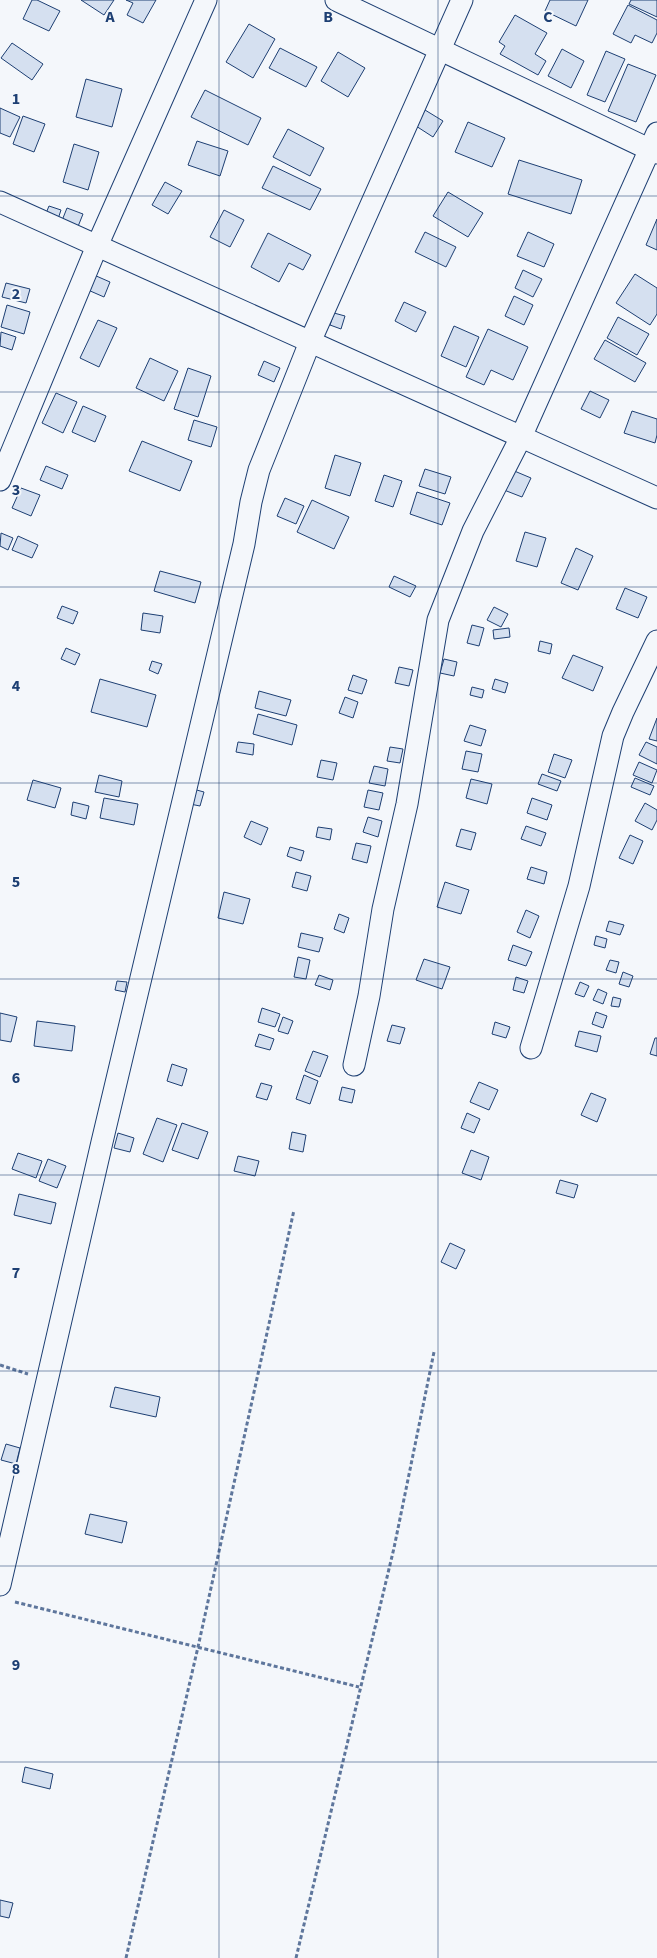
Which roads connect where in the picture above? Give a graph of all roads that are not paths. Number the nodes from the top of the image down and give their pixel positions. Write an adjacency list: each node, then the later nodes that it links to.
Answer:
1 (206, 0): 7 (street)
2 (336, 0): 4 (street)
3 (462, 0): 4 (street)
4 (439, 50): 5 (street); 8 (street)
5 (654, 145): 9 (street)
6 (0, 202): 7 (street)
7 (97, 246): 8 (street); 10 (street)
8 (310, 342): 9 (street); 15 (street)
9 (522, 437): 11 (street); 14 (street)
10 (0, 480)
11 (657, 498)
12 (657, 641): 13 (street)
13 (531, 1048)
14 (354, 1065)
15 (5, 1593)

